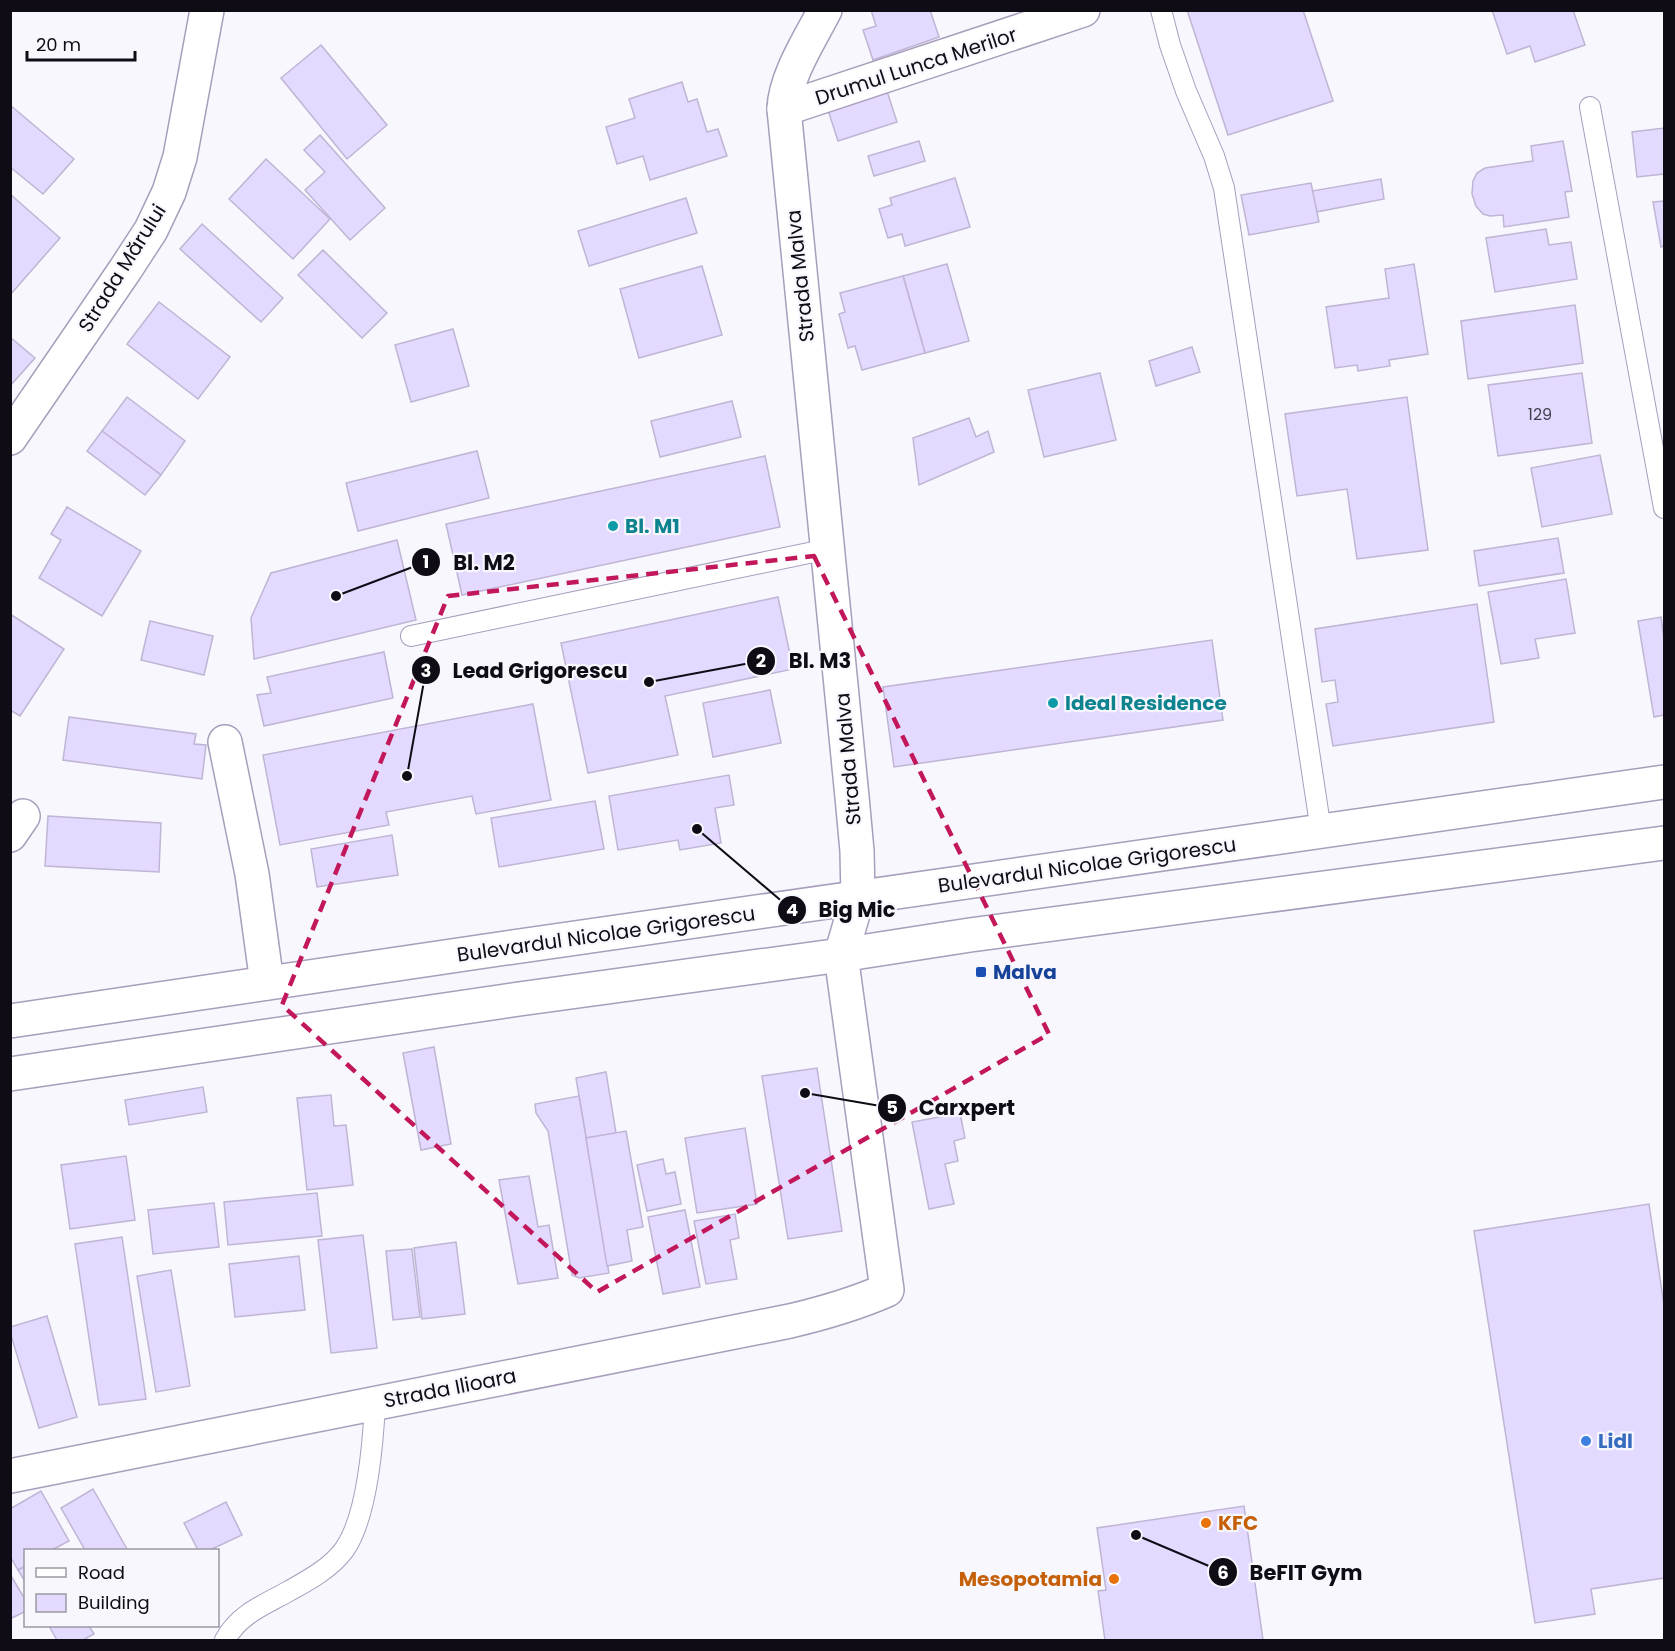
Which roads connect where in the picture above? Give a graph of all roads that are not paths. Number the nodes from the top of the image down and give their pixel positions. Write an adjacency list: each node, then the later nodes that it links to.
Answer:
1 (207, 10): 7 (main road, Strada Mărului)
2 (825, 10): 6 (main road, Strada Malva)
3 (1083, 10): 6 (main road, Drumul Lunca Merilor)
4 (1161, 10): 13 (lane)
5 (1590, 106): 8 (lane)
6 (784, 109): 9 (main road, Strada Malva)
7 (10, 438)
8 (1665, 508)
9 (828, 549): 10 (lane); 15 (main road, Strada Malva)
10 (411, 636)
11 (225, 742): 17 (main road)
12 (1665, 782): 13 (main road, Bulevardul Nicolae Grigorescu)
13 (1321, 831): 15 (main road, Bulevardul Nicolae Grigorescu)
14 (1665, 843): 16 (main road)
15 (858, 897): 16 (main road, Strada Malva); 17 (main road, Bulevardul Nicolae Grigorescu)
16 (841, 955): 19 (main road); 20 (main road, Strada Ilioara)
17 (267, 983): 18 (main road, Bulevardul Nicolae Grigorescu)
18 (10, 1021)
19 (10, 1074)
20 (375, 1404): 21 (main road, Strada Ilioara); 22 (lane)
21 (10, 1476)
22 (225, 1641)

